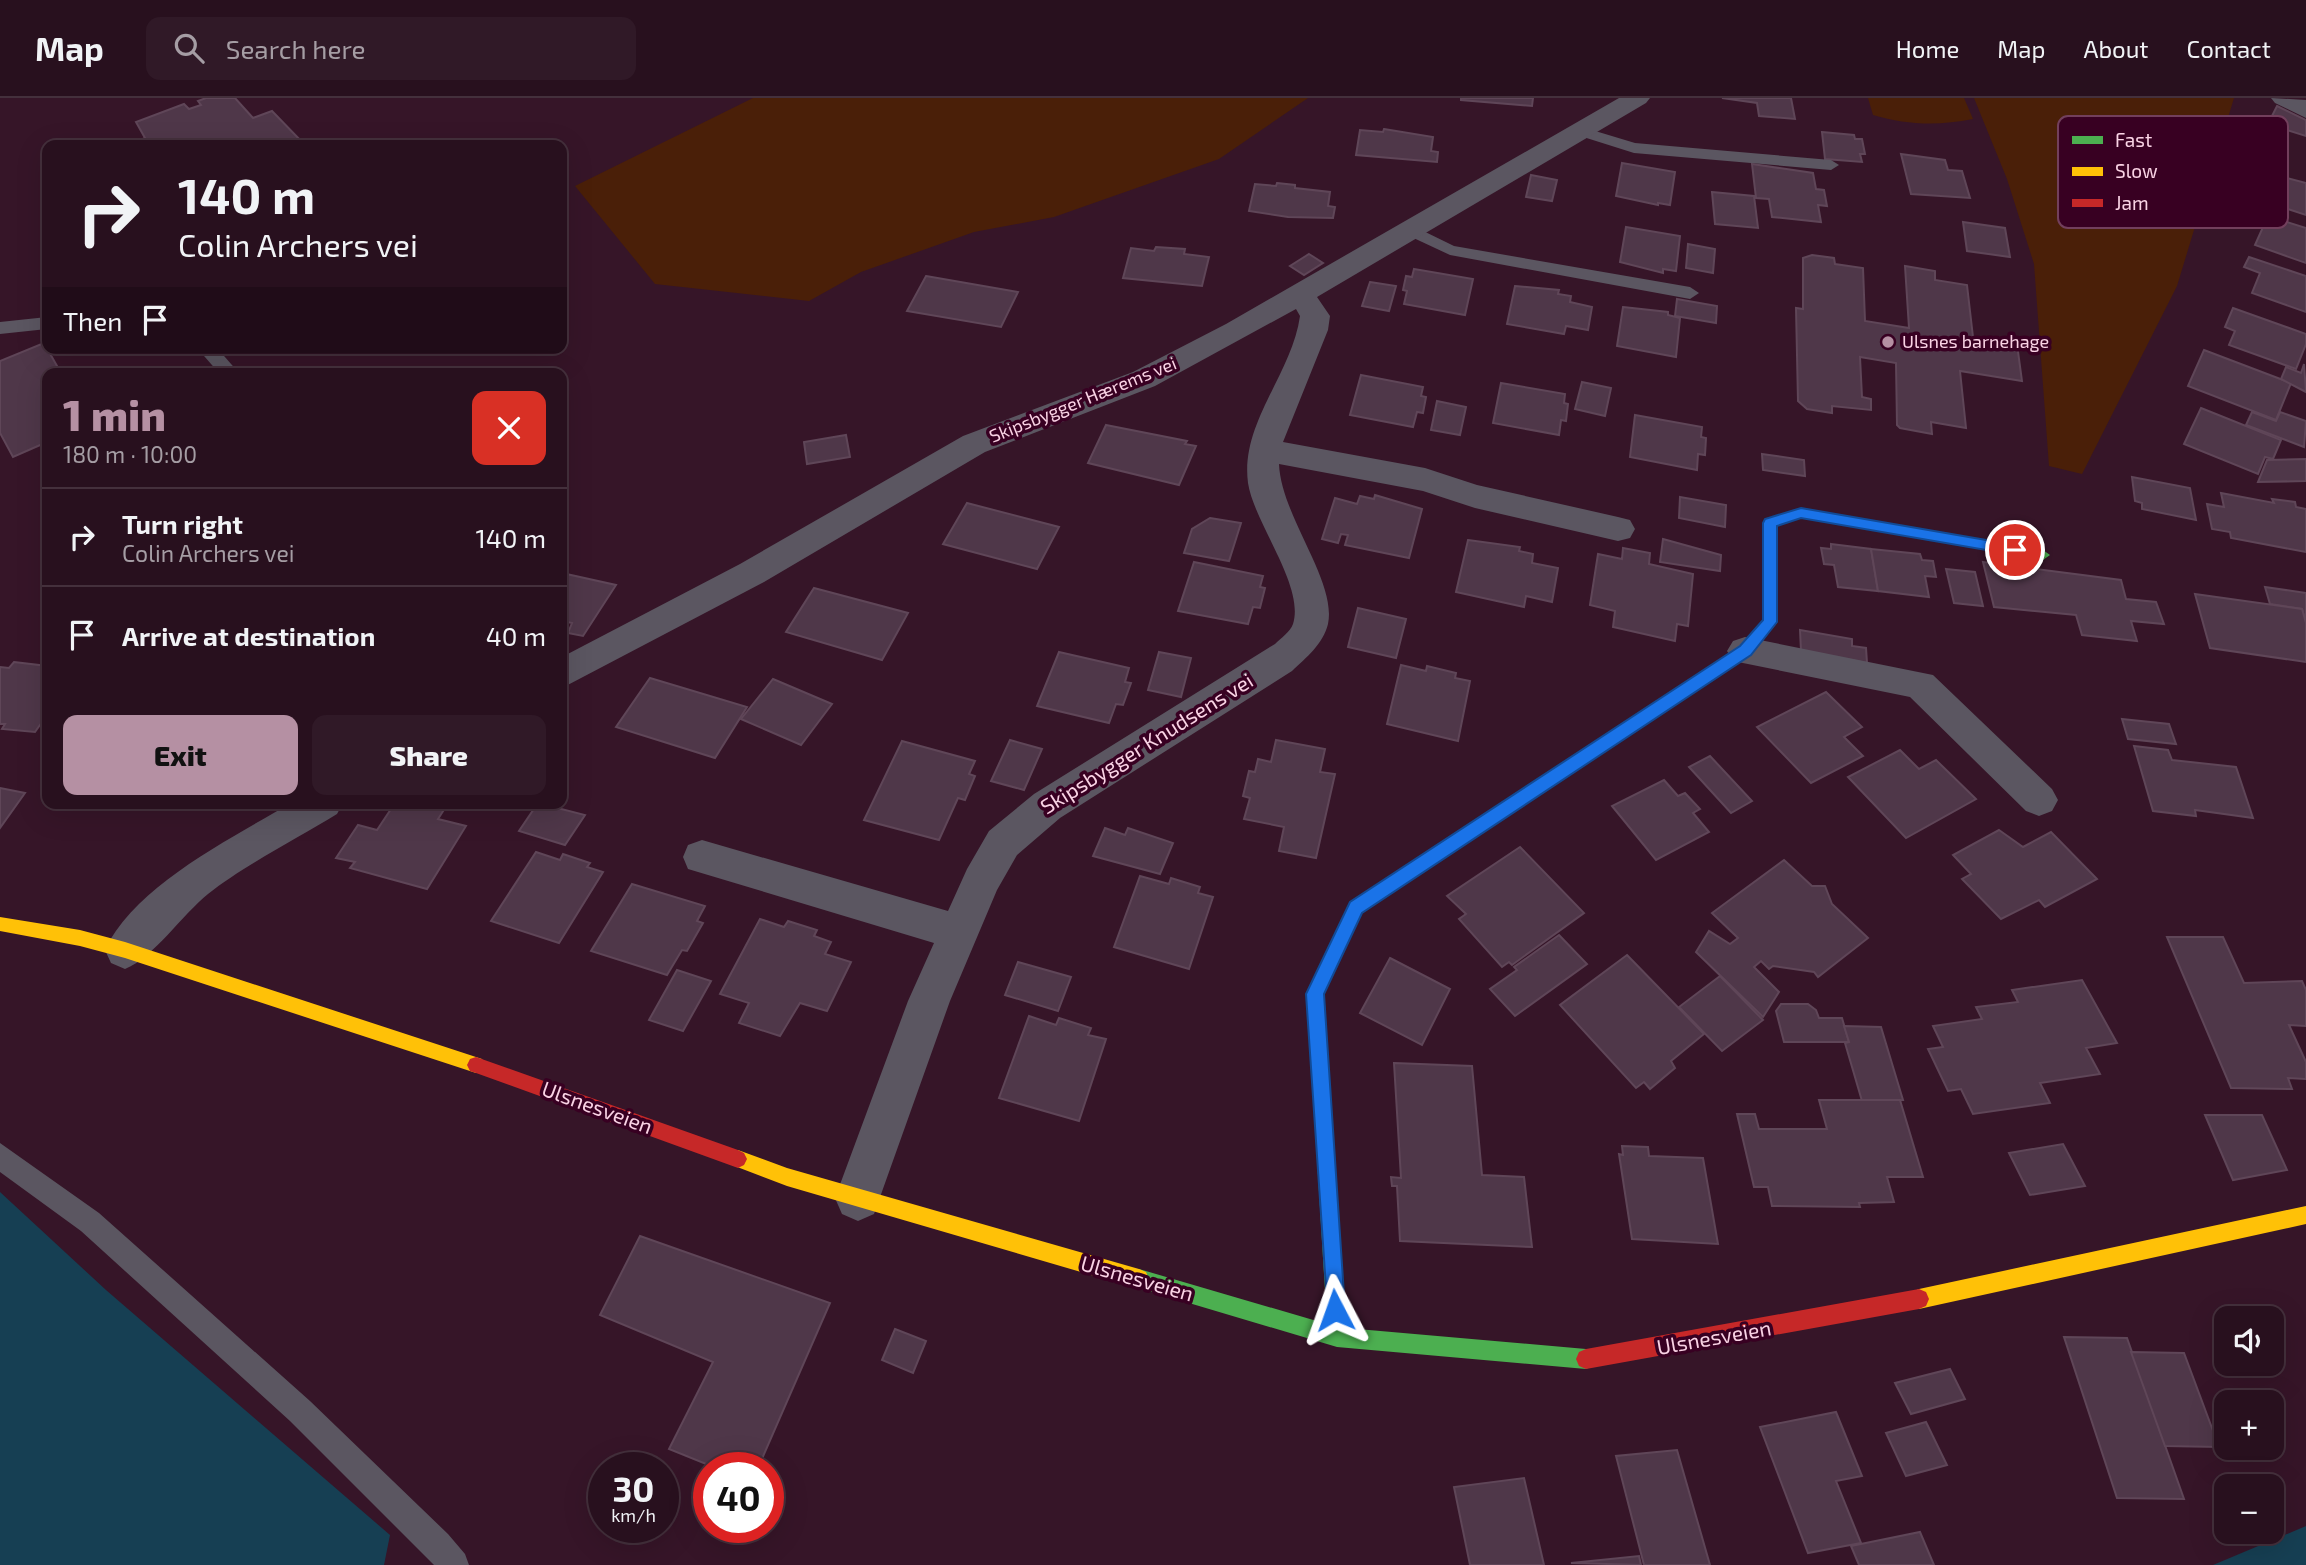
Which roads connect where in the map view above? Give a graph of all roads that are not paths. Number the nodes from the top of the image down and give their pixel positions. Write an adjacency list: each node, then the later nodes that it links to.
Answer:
1 (1637, 98): 4 (street, Skipsbygger Hærems vei)
2 (2284, 98): 3 (street)
3 (2306, 110)
4 (1582, 132): 5 (lane); 6 (street, Skipsbygger Hærems vei)
5 (1831, 165)
6 (1411, 230): 7 (lane); 8 (street, Skipsbygger Hærems vei)
7 (1690, 293)
8 (1301, 295): 13 (street, Skipsbygger Knudsens vei); 17 (street, Skipsbygger Hærems vei)
9 (42, 324): 10 (lane)
10 (0, 328)
11 (212, 354): 12 (lane)
12 (225, 368)
13 (1265, 450): 14 (street); 22 (street, Skipsbygger Knudsens vei)
14 (1618, 529)
15 (2043, 555): 16 (street)
16 (1745, 650): 18 (street); 27 (street)
17 (567, 671)
18 (2039, 800)
19 (314, 809): 23 (street)
20 (702, 857): 22 (street)
21 (0, 924): 23 (street, Ulsnesveien)
22 (958, 932): 25 (street, Skipsbygger Knudsens vei)
23 (125, 950): 25 (street, Ulsnesveien)
24 (0, 1156): 28 (lane)
25 (858, 1198): 27 (street, Ulsnesveien)
26 (2306, 1215): 27 (street, Ulsnesveien)
27 (1337, 1337)
28 (454, 1565)

